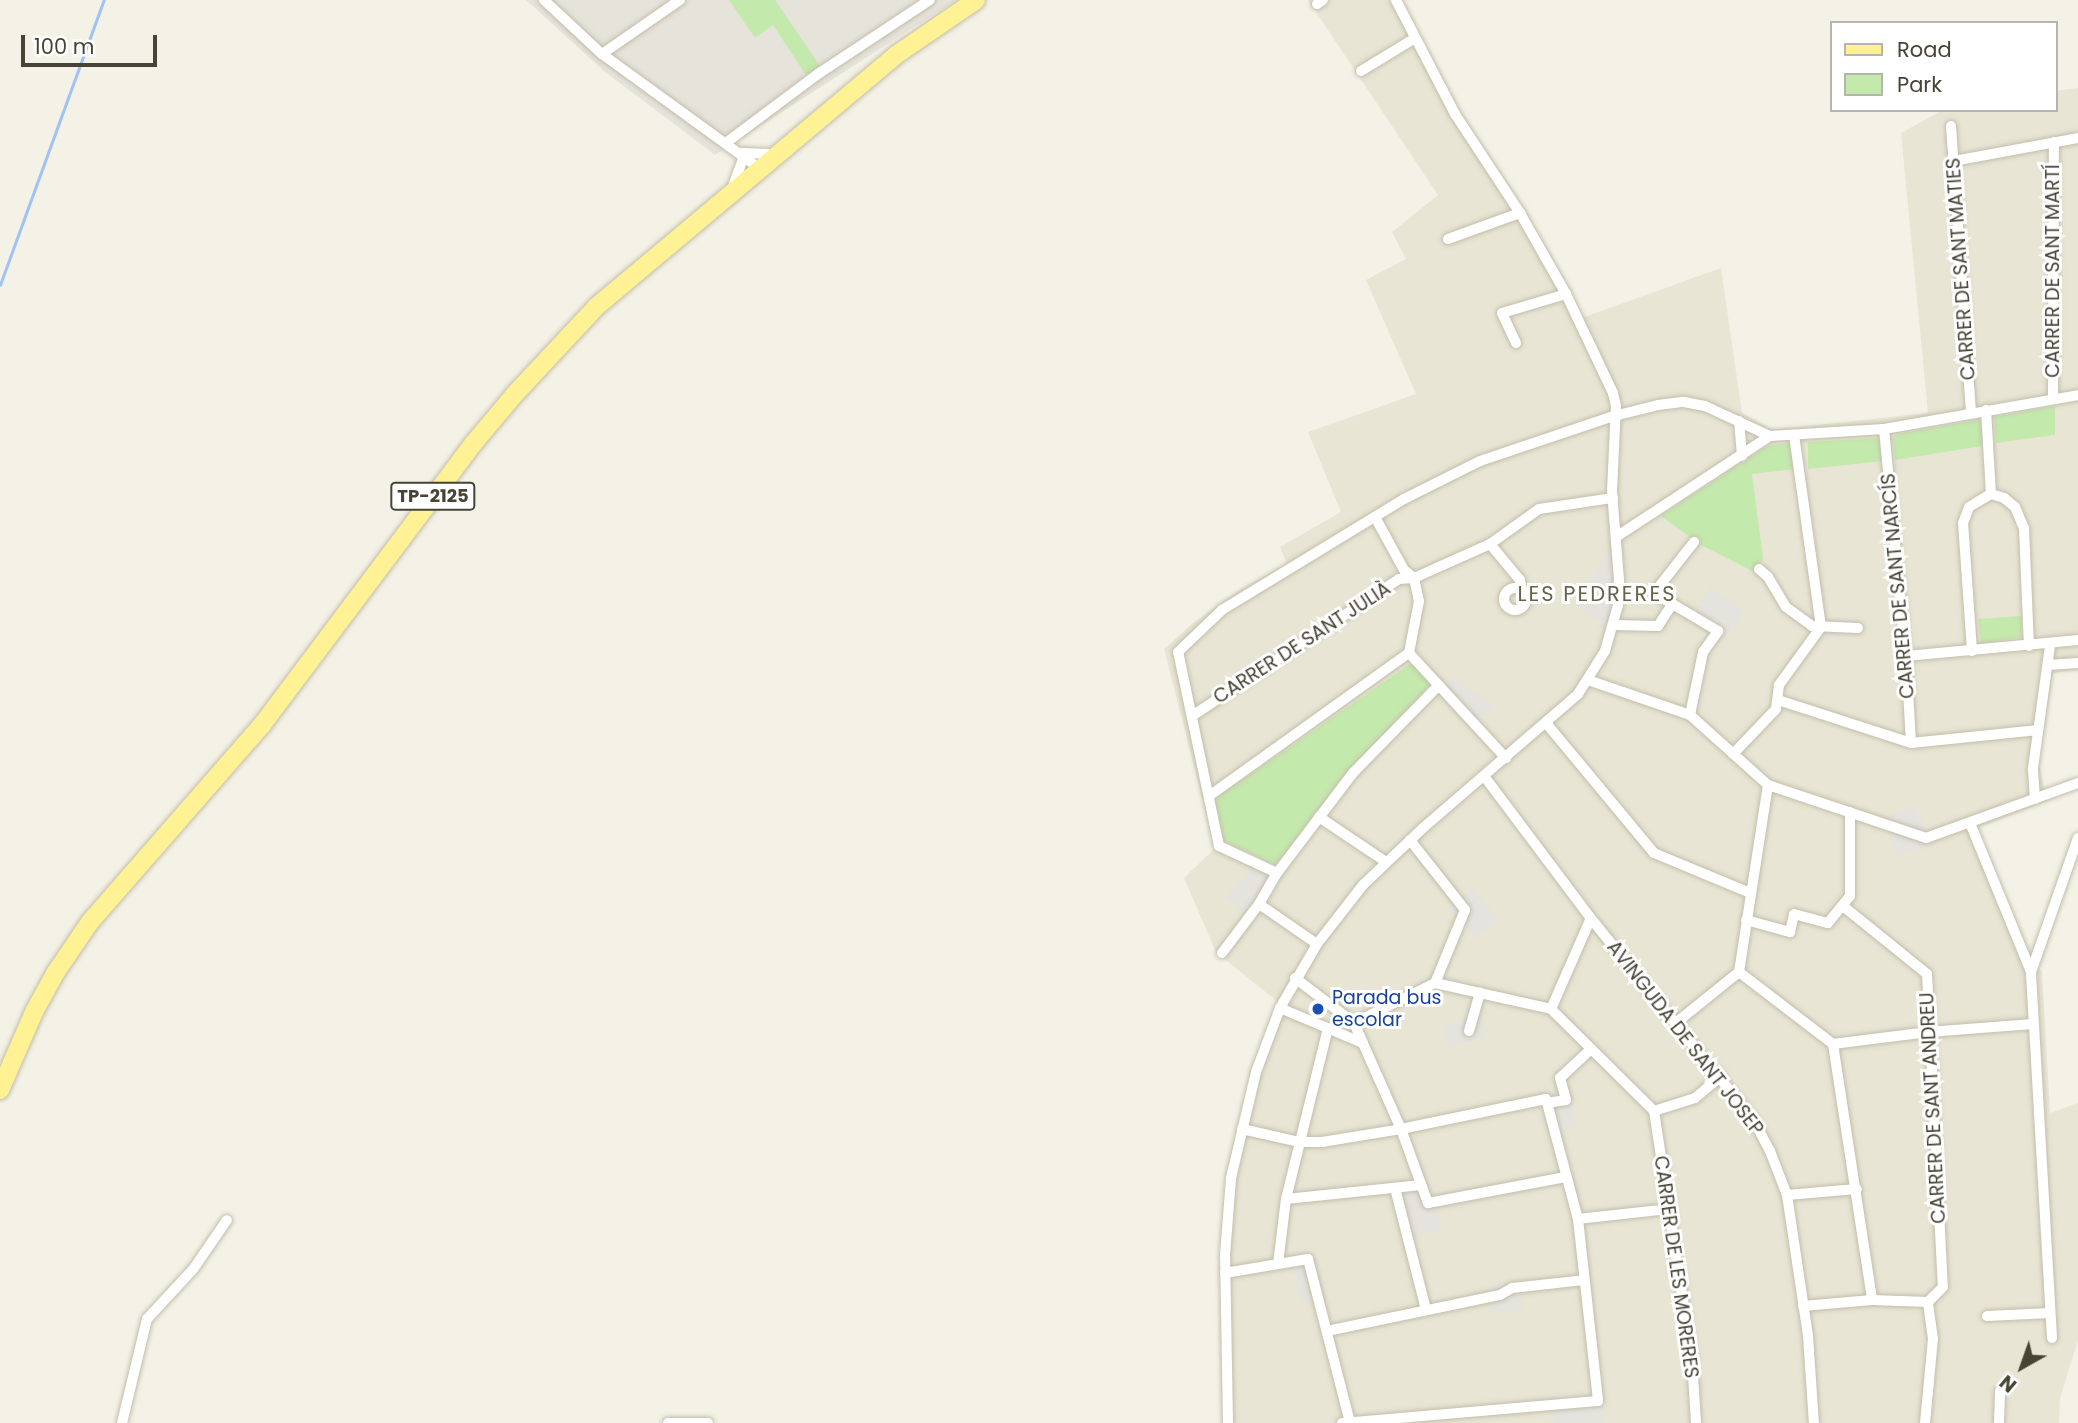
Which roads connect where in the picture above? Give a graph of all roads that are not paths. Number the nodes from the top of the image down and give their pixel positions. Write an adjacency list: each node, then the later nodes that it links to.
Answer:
1 (544, 0): 7 (street)
2 (680, 0): 7 (street)
3 (930, 0): 11 (street)
4 (976, 0): 14 (main road, TP-2125)
5 (1393, 0): 6 (street)
6 (1415, 38): 8 (street); 18 (street)
7 (602, 54): 11 (street)
8 (1361, 71)
9 (1951, 126): 15 (street, CARRER DE SANT MATIES)
10 (2078, 138): 12 (street)
11 (727, 142): 13 (street)
12 (2054, 142): 15 (street); 23 (street, CARRER DE SANT MARTÍ)
13 (741, 154): 14 (street); 16 (street); 17 (street)
14 (775, 154): 16 (main road, TP-2125)
15 (1954, 162): 25 (street, CARRER DE SANT MATIES)
16 (759, 168): 17 (main road, TP-2125)
17 (730, 192): 99 (main road, TP-2125)
18 (1520, 213): 19 (street); 20 (street)
19 (1448, 239)
20 (1566, 293): 21 (street); 26 (street)
21 (1516, 343)
22 (2078, 395): 23 (street)
23 (2053, 399): 24 (street)
24 (1986, 410): 25 (street); 32 (street)
25 (1971, 413): 28 (street)
26 (1614, 415): 27 (street); 33 (street); 34 (street)
27 (1739, 421): 30 (street); 31 (street)
28 (1884, 429): 29 (street); 50 (street, CARRER DE SANT NARCÍS)
29 (1794, 435): 30 (street); 43 (street)
30 (1770, 436): 31 (street)
31 (1742, 456): 35 (street)
32 (1991, 494): 47 (street); 48 (street)
33 (1613, 498): 35 (street); 37 (street, CARRER DE SANT JULIÀ)
34 (1375, 517): 39 (street); 57 (street)
35 (1616, 537): 42 (street)
36 (1694, 542): 41 (street)
37 (1490, 544): 39 (street, CARRER DE SANT JULIÀ); 40 (street)
38 (1759, 569): 43 (street)
39 (1415, 578): 49 (street); 57 (street, CARRER DE SANT JULIÀ)
40 (1519, 586)
41 (1673, 603): 42 (street); 56 (street)
42 (1613, 625): 53 (street)
43 (1821, 627): 44 (street); 55 (street)
44 (1858, 628)
45 (2078, 640): 46 (street)
46 (2050, 645): 47 (street); 52 (street)
47 (2029, 646): 48 (street)
48 (1972, 651): 50 (street)
49 (1409, 653): 54 (street); 66 (street)
50 (1906, 656): 60 (street, CARRER DE SANT NARCÍS)
51 (2078, 663): 52 (street)
52 (2048, 665): 59 (street)
53 (1588, 680): 56 (street); 58 (street)
54 (1438, 685): 62 (street); 69 (street)
55 (1778, 700): 60 (street); 61 (street)
56 (1690, 715): 61 (street)
57 (1192, 716): 66 (street)
58 (1546, 723): 62 (street); 75 (street)
59 (2038, 730): 60 (street); 67 (street)
60 (1911, 743)
61 (1733, 754): 65 (street)
62 (1506, 758): 63 (street)
63 (1484, 776): 72 (street); 78 (street, AVINGUDA DE SANT JOSEP)
64 (2078, 783): 67 (street)
65 (1768, 785): 68 (street); 75 (street)
66 (1209, 796): 74 (street)
67 (2035, 799): 70 (street)
68 (1850, 812): 70 (street); 77 (street)
69 (1319, 817): 73 (street); 74 (street)
70 (1970, 823): 83 (street)
71 (2078, 838): 83 (street)
72 (1410, 840): 73 (street); 85 (street)
73 (1386, 862): 80 (street)
74 (1277, 873): 76 (street)
75 (1750, 893): 79 (street)
76 (1259, 904): 80 (street); 81 (street)
77 (1843, 906): 79 (street); 94 (street, CARRER DE SANT ANDREU)
78 (1591, 918): 88 (street); 89 (street, AVINGUDA DE SANT JOSEP)
79 (1746, 920): 82 (street)
80 (1317, 944): 84 (street)
81 (1222, 953)
82 (1739, 972): 89 (street); 96 (street)
83 (2031, 972): 91 (street)
84 (1295, 978): 87 (street); 90 (street)
85 (1435, 983): 86 (street); 90 (street)
86 (1480, 993): 88 (street); 93 (street)
87 (1280, 1008): 92 (street); 102 (street)
88 (1551, 1009): 97 (street)
89 (1677, 1022): 98 (street, AVINGUDA DE SANT JOSEP)
90 (1354, 1023): 95 (street)
91 (2033, 1024): 94 (street); 121 (street)
92 (1328, 1028): 95 (street); 104 (street)
93 (1469, 1031)
94 (1928, 1032): 96 (street); 118 (street, CARRER DE SANT ANDREU)
95 (1363, 1043): 103 (street)
96 (1833, 1044): 108 (street)
97 (1591, 1049): 100 (street); 101 (street)
98 (1720, 1077): 101 (street); 109 (street, AVINGUDA DE SANT JOSEP)
99 (0, 1090)
100 (1547, 1101): 103 (street); 105 (street)
101 (1654, 1111): 111 (street, CARRER DE LES MORERES)
102 (1242, 1129): 104 (street); 115 (street)
103 (1401, 1129): 104 (street); 106 (street)
104 (1299, 1142): 110 (street)
105 (1566, 1177): 106 (street); 112 (street)
106 (1421, 1185): 107 (street)
107 (1395, 1188): 110 (street); 120 (street)
108 (1857, 1189): 109 (street); 117 (street)
109 (1787, 1195): 119 (street, AVINGUDA DE SANT JOSEP)
110 (1286, 1199): 114 (street)
111 (1669, 1209): 112 (street); 132 (street, CARRER DE LES MORERES)
112 (1578, 1219): 116 (street)
113 (228, 1220): 127 (street)
114 (1278, 1264): 115 (street); 123 (street)
115 (1225, 1273): 130 (street)
116 (1584, 1280): 120 (street); 126 (street)
117 (1872, 1300): 118 (street); 119 (street)
118 (1928, 1302): 134 (street)
119 (1803, 1306): 133 (street, AVINGUDA DE SANT JOSEP)
120 (1426, 1310): 123 (street)
121 (2050, 1314): 122 (street); 124 (street)
122 (1987, 1316)
123 (1327, 1331): 126 (street)
124 (2052, 1338)
125 (2000, 1391): 135 (street)
126 (1350, 1422): 131 (street)
127 (122, 1423)
128 (668, 1423): 129 (street)
129 (708, 1423)
130 (1228, 1423)
131 (1342, 1423)
132 (1696, 1423)
133 (1814, 1423)
134 (1925, 1423)
135 (1999, 1423)

